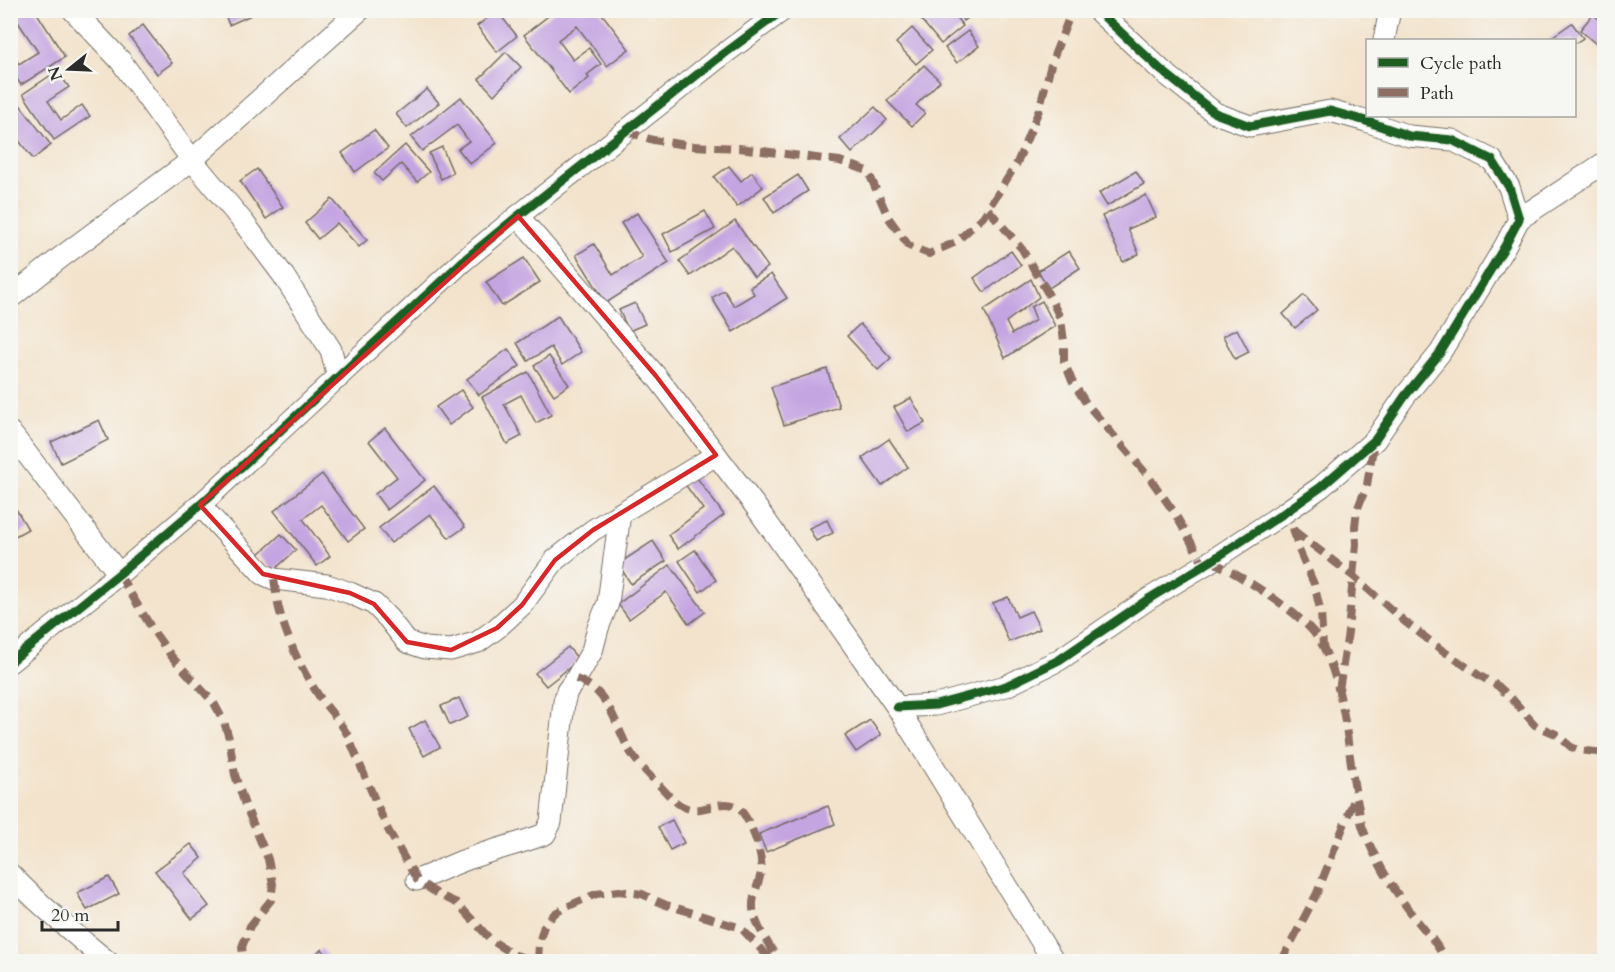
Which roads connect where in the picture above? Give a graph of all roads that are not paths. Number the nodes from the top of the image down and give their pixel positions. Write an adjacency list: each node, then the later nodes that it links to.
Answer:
1 (73, 10): 9 (street)
2 (360, 10): 9 (street)
3 (783, 10): 11 (street)
4 (1097, 10): 7 (street)
5 (1387, 10): 6 (street)
6 (1384, 39)
7 (1366, 117)
8 (1367, 117): 12 (street)
9 (192, 160): 13 (street); 14 (street)
10 (1605, 163): 12 (street)
11 (518, 216): 14 (street); 16 (street)
12 (1519, 219): 21 (street)
13 (10, 298)
14 (338, 378): 17 (street)
15 (10, 432): 19 (street)
16 (716, 455): 18 (street); 21 (street)
17 (201, 505): 18 (street); 19 (street)
18 (620, 514): 23 (street)
19 (119, 574): 20 (street)
20 (10, 662)
21 (897, 707): 25 (street)
22 (10, 874): 24 (street)
23 (417, 880)
24 (108, 962)
25 (1054, 962)

